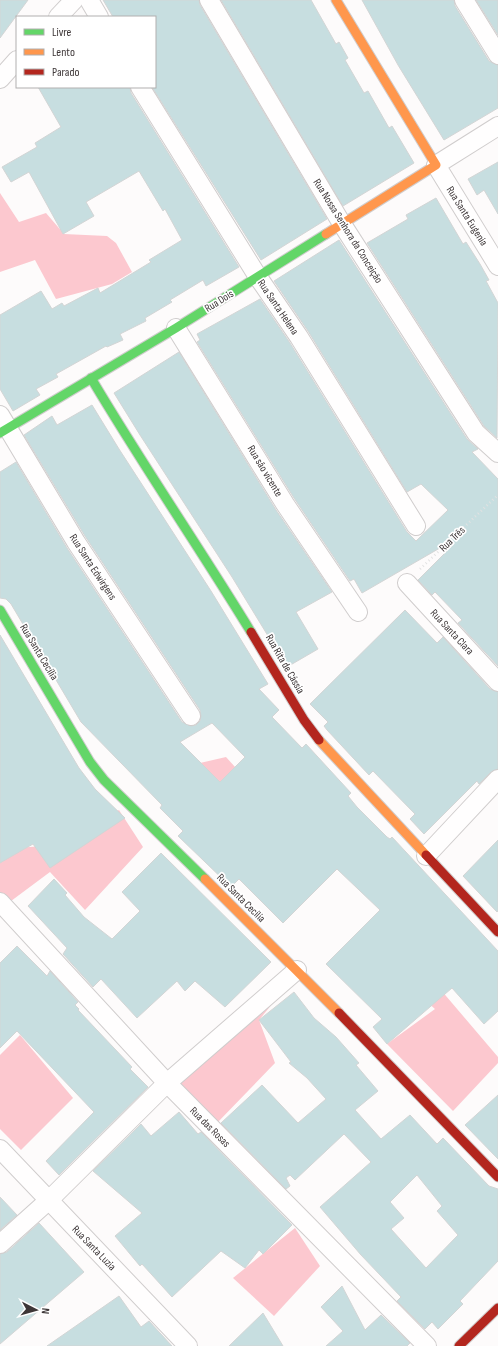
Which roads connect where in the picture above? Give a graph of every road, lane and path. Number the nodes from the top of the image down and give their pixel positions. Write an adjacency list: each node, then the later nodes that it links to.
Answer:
1 (74, 0): 6 (street)
2 (89, 0): 7 (street)
3 (209, 0): 12 (street, Rua Nossa Senhora da Conceição)
4 (336, 0): 11 (street)
5 (464, 0): 8 (street)
6 (59, 16)
7 (98, 16)
8 (498, 55)
9 (141, 88): 14 (street, Rua Santa Helena)
10 (498, 126): 11 (street, Rua Dois)
11 (436, 165): 12 (street, Rua Dois); 13 (street, Rua Santa Eugenia)
12 (342, 224): 14 (street, Rua Dois); 18 (street, Rua Nossa Senhora da Conceição)
13 (498, 266)
14 (258, 277): 15 (street, Rua Dois); 20 (street, Rua Santa Helena)
15 (176, 328): 16 (street, Rua Dois); 23 (street, Rua são vicente)
16 (91, 378): 17 (street, Rua Dois); 27 (street, Rua Rita de Cássia)
17 (3, 425): 25 (street, Rua Santa Edwirgens)
18 (498, 453)
19 (498, 495): 21 (path, Rua Três)
20 (416, 526)
21 (407, 582): 24 (street, Rua Santa Clara)
22 (0, 610): 30 (street, Rua Santa Cecília)
23 (358, 612)
24 (498, 682)
25 (191, 716)
26 (498, 778): 27 (street)
27 (426, 856): 29 (street, Rua Rita de Cássia)
28 (0, 902): 31 (street, Rua das Rosas)
29 (498, 932)
30 (297, 970): 31 (street); 33 (street, Rua Santa Cecília)
31 (166, 1083): 34 (street); 38 (street, Rua das Rosas)
32 (0, 1149): 34 (street, Rua Santa Luzia)
33 (498, 1178)
34 (48, 1201): 35 (street); 37 (street, Rua Santa Luzia)
35 (0, 1244)
36 (498, 1308): 39 (street)
37 (188, 1346)
38 (427, 1346)
39 (459, 1346)

